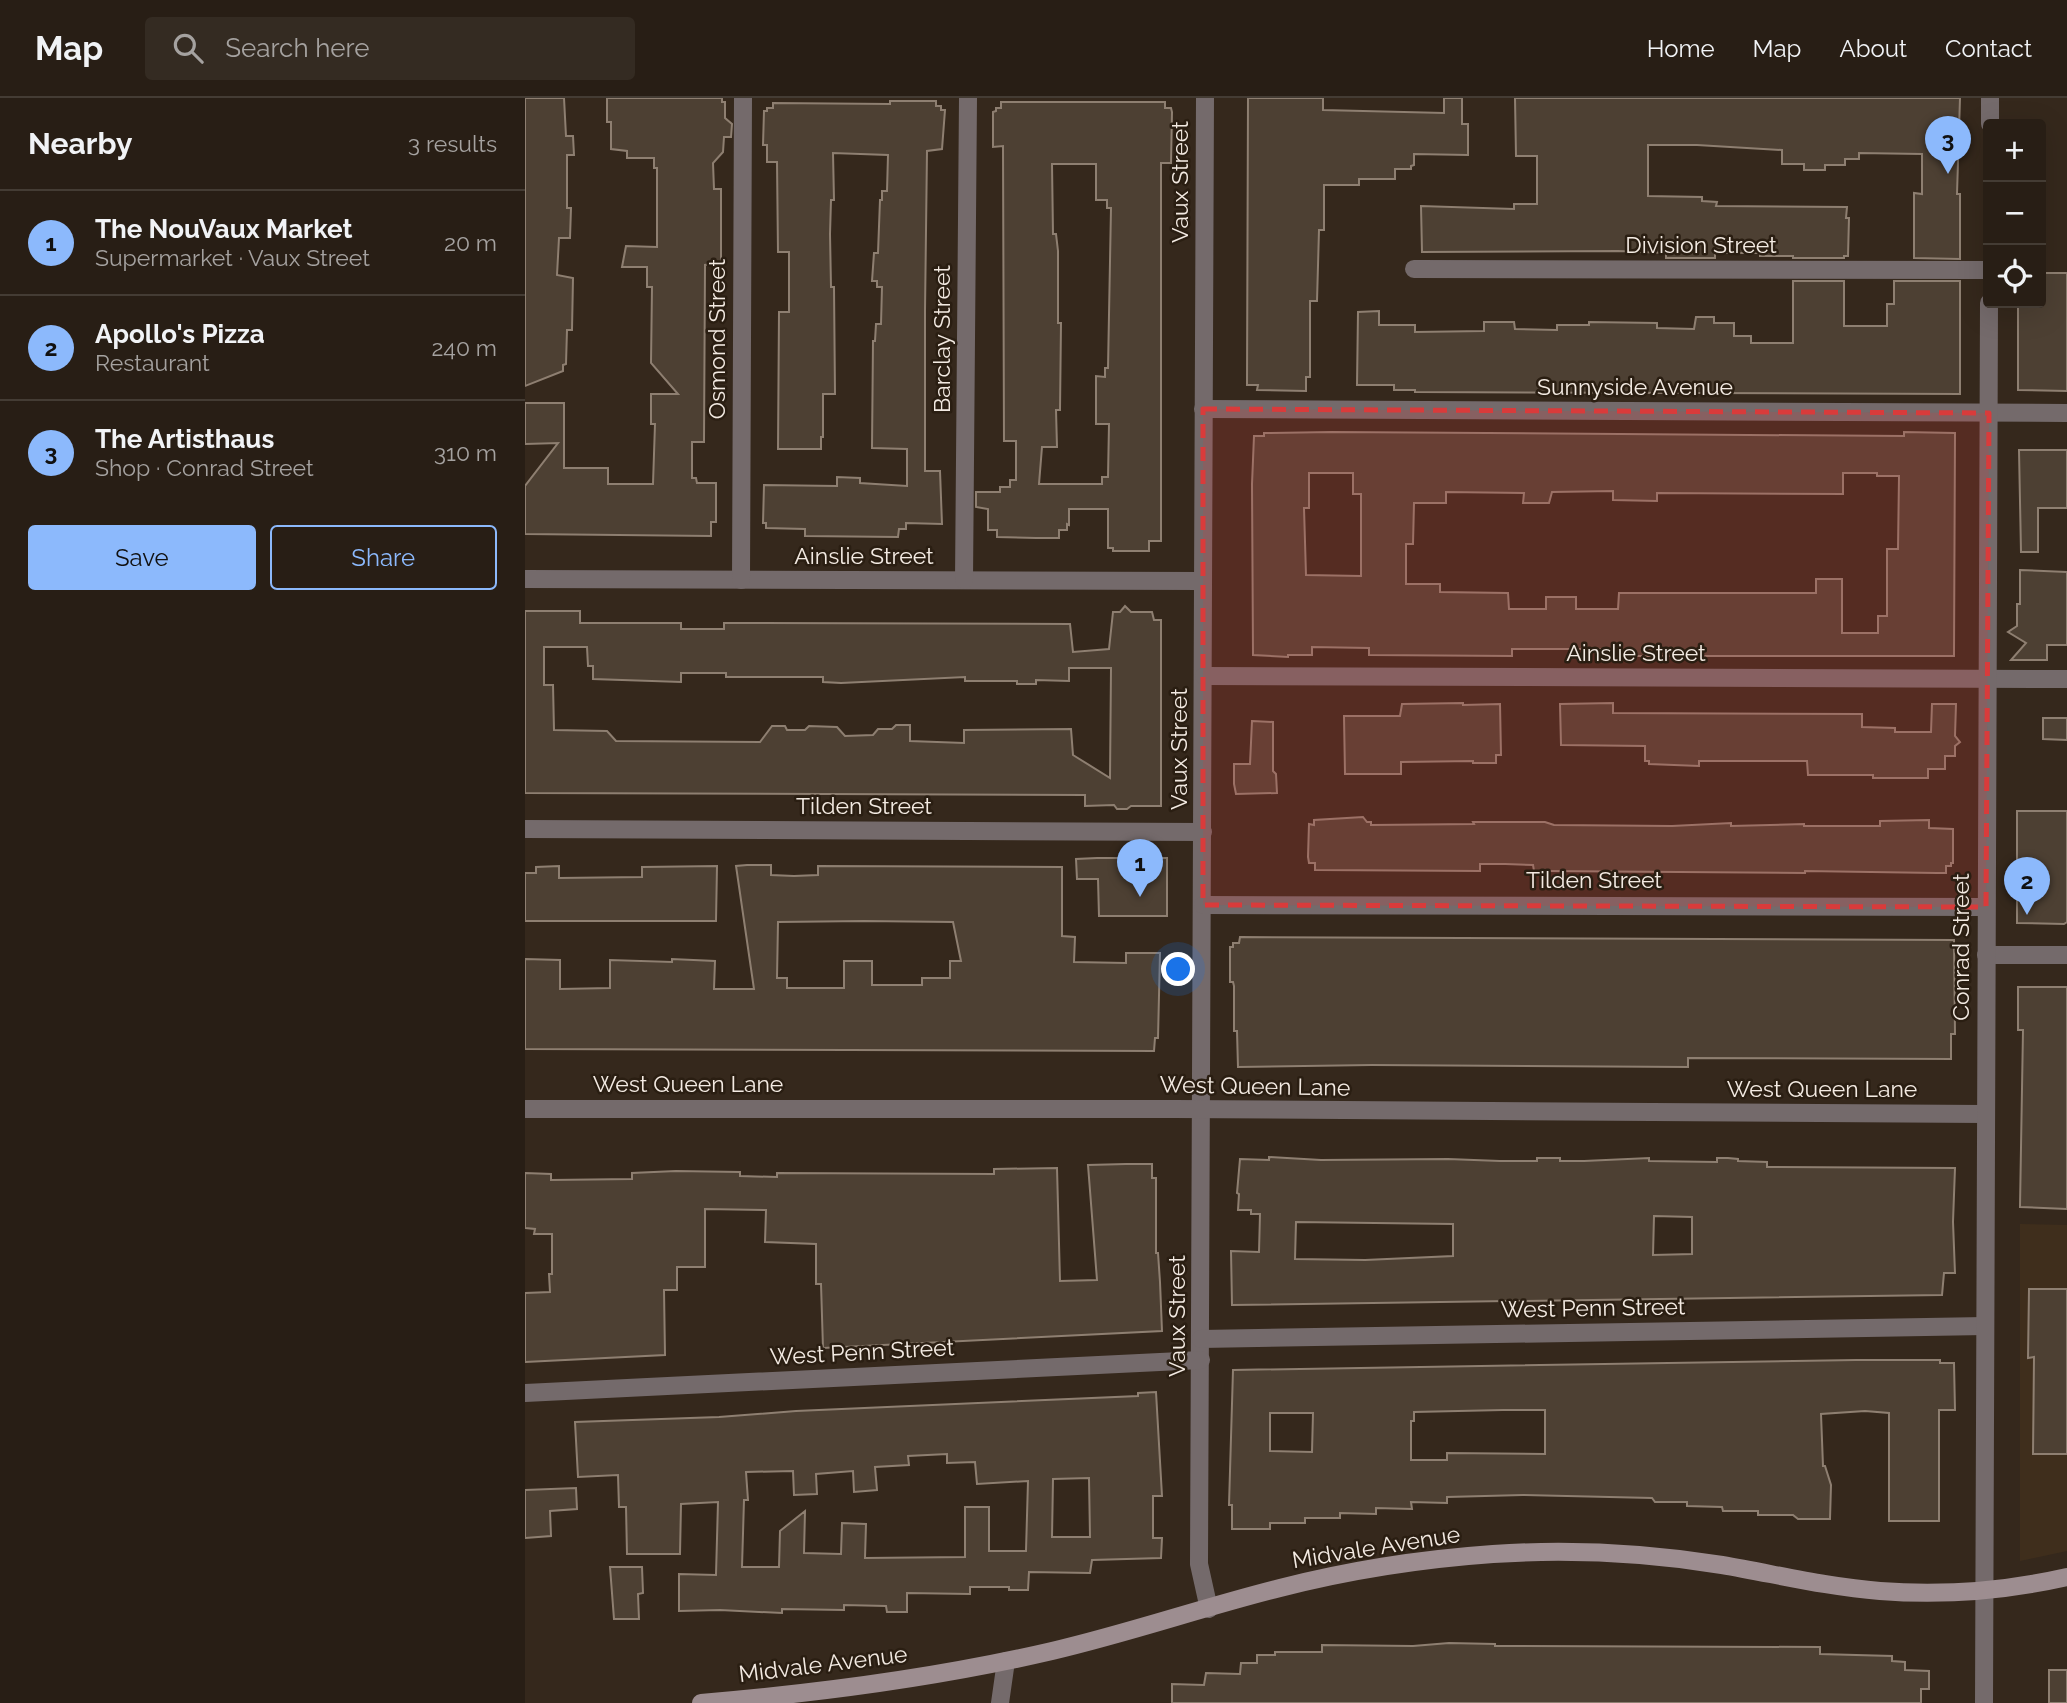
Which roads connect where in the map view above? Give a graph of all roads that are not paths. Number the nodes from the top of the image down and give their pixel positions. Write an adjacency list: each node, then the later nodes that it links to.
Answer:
1 (743, 98): 13 (street, Osmond Street)
2 (968, 98): 14 (street, Barclay Street)
3 (1205, 98): 9 (street, Vaux Street)
4 (1990, 98): 5 (street)
5 (1990, 119)
6 (1414, 269): 7 (street, Division Street)
7 (1983, 270)
8 (1989, 308): 10 (street, Conrad Street)
9 (1203, 409): 10 (street, Sunnyside Avenue); 15 (street, Vaux Street)
10 (1989, 413): 11 (street, Sunnyside Avenue); 17 (street, Conrad Street)
11 (2067, 413)
12 (525, 579): 13 (street, Ainslie Street)
13 (741, 580): 14 (street, Ainslie Street)
14 (964, 580): 15 (street, Ainslie Street)
15 (1203, 581): 16 (street, Vaux Street)
16 (1204, 676): 17 (street, Ainslie Street); 20 (street, Vaux Street)
17 (1987, 679): 18 (street, Ainslie Street); 22 (street, Conrad Street)
18 (2067, 679)
19 (525, 829): 20 (street, Tilden Street)
20 (1203, 832): 21 (street, Vaux Street)
21 (1203, 905): 22 (street, Tilden Street); 26 (street, Vaux Street)
22 (1986, 906): 23 (street, Conrad Street)
23 (1986, 955): 24 (street); 27 (street, Conrad Street)
24 (2067, 955)
25 (525, 1109): 26 (street, West Queen Lane)
26 (1202, 1110): 27 (street, West Queen Lane); 29 (street, Vaux Street)
27 (1985, 1114): 28 (street, Conrad Street)
28 (1985, 1326): 29 (street, West Penn Street); 33 (street, Conrad Street)
29 (1201, 1339): 30 (street, Vaux Street)
30 (1201, 1360): 31 (street, West Penn Street); 34 (street, Vaux Street)
31 (525, 1393)
32 (2067, 1577): 33 (street, Midvale Avenue)
33 (1985, 1592): 34 (street, Midvale Avenue); 38 (street, Conrad Street)
34 (1209, 1608): 35 (street, Midvale Avenue)
35 (1006, 1661): 36 (street, Midvale Avenue); 37 (street)
36 (701, 1703)
37 (1000, 1703)
38 (1984, 1703)

